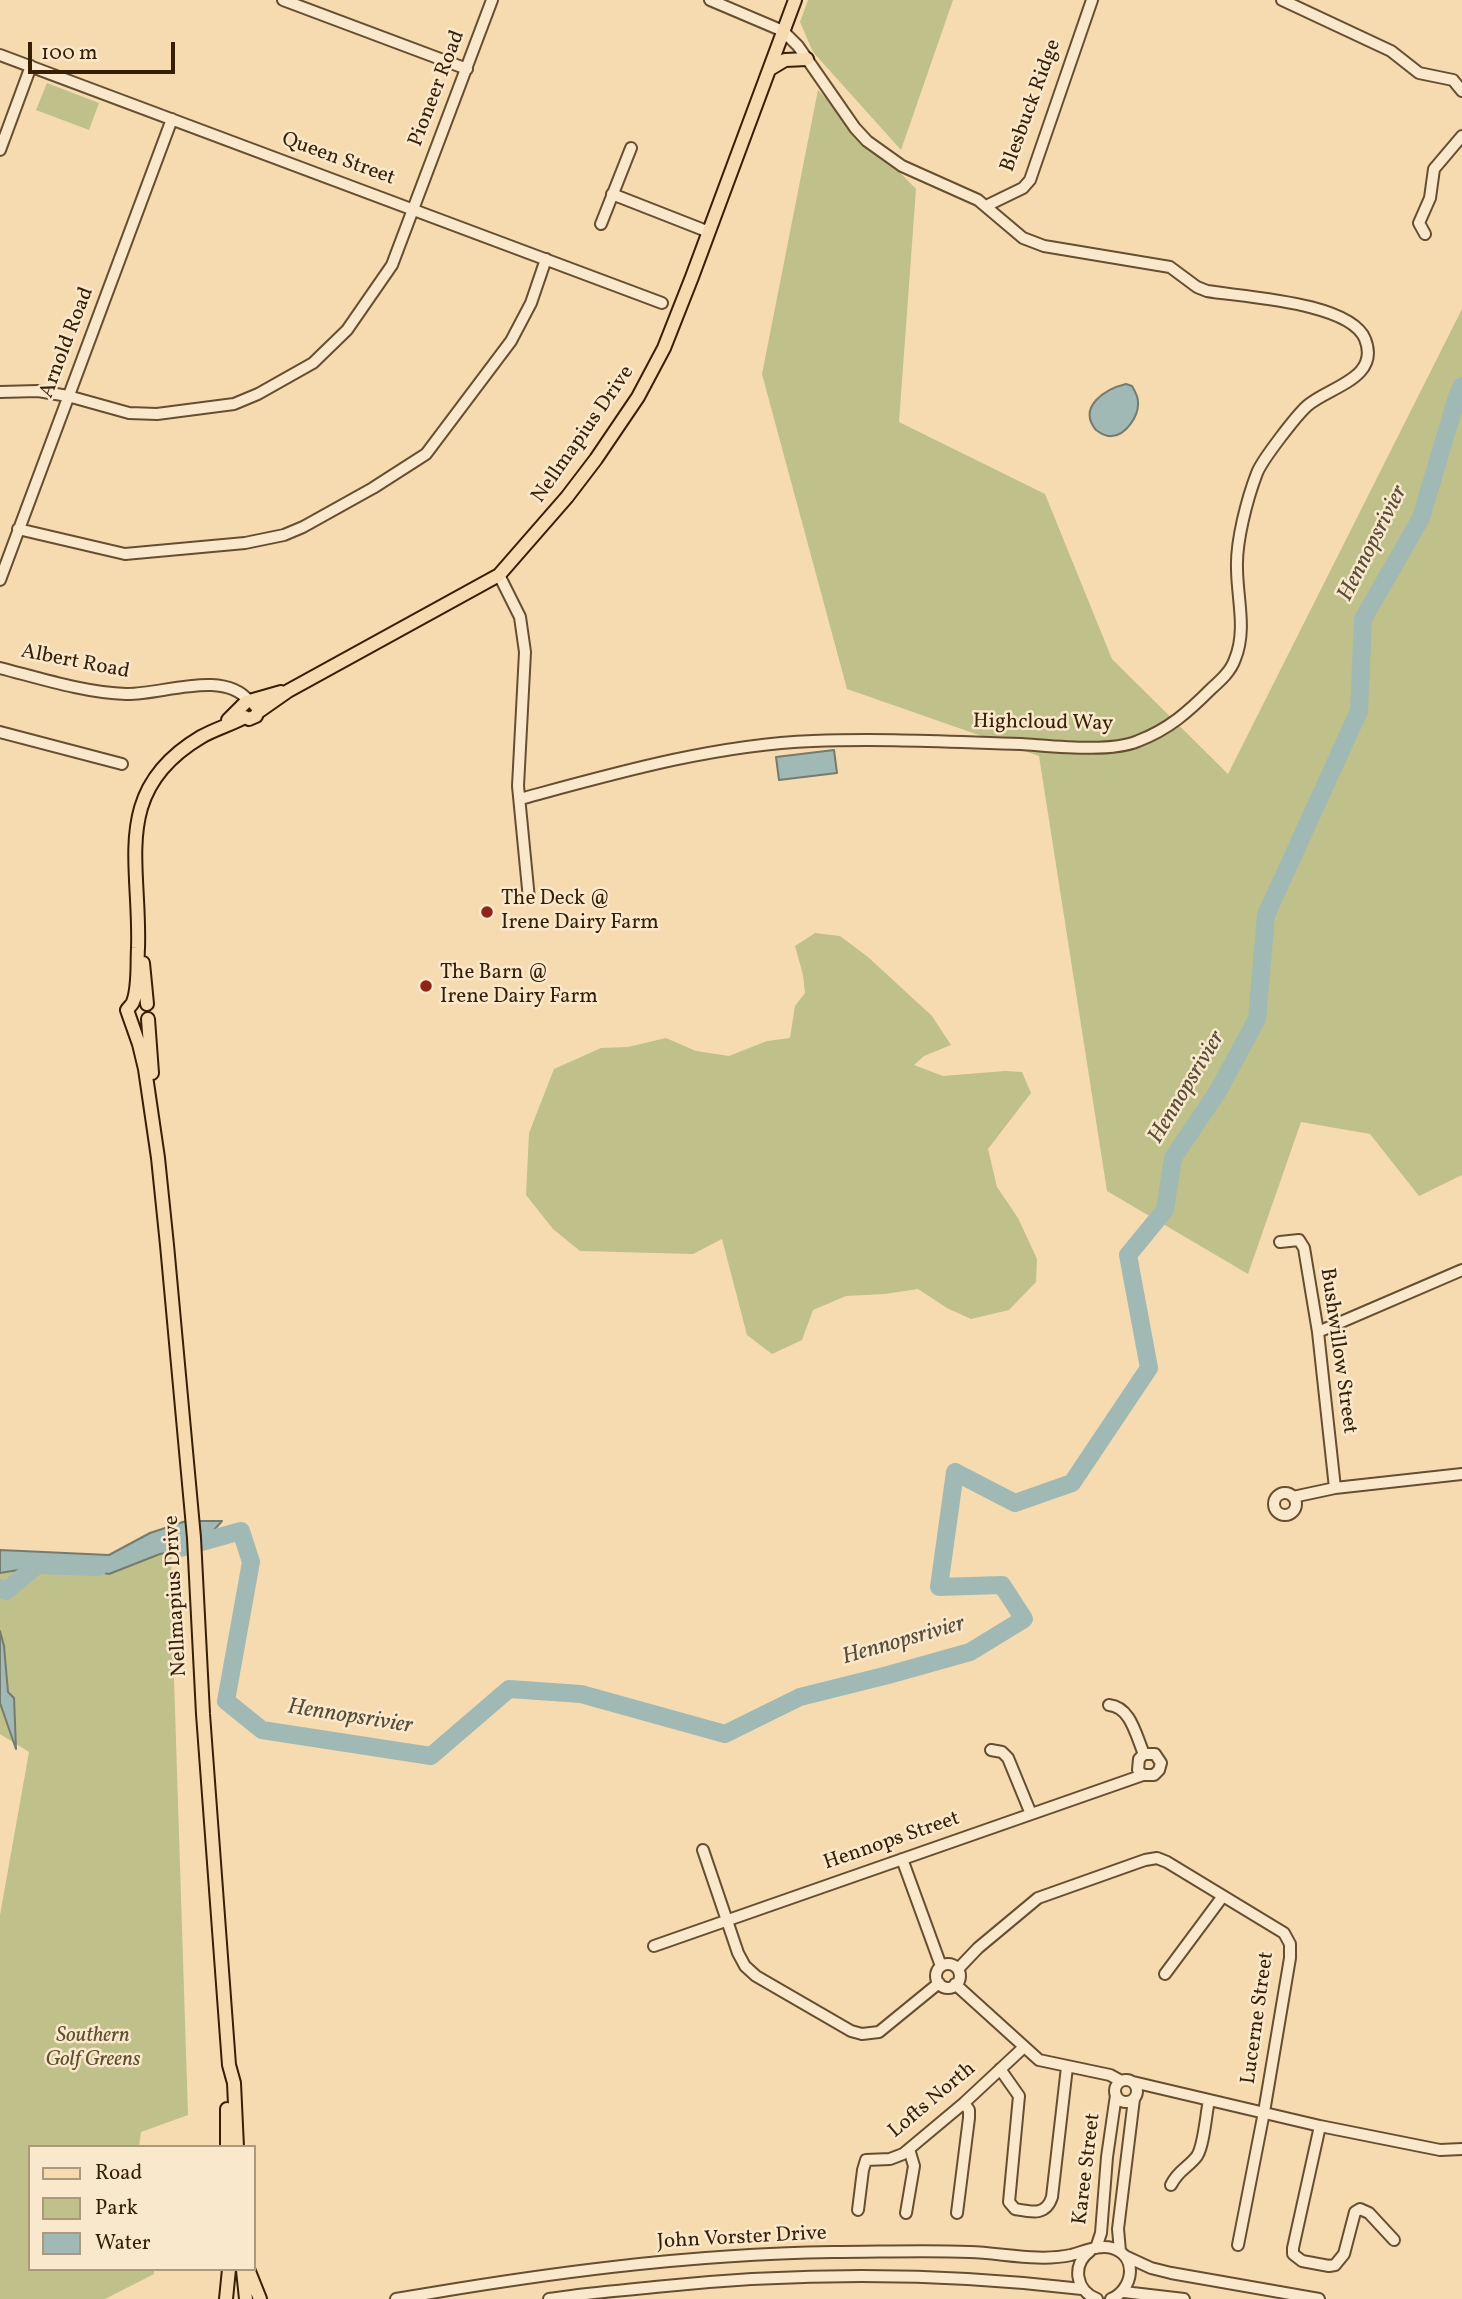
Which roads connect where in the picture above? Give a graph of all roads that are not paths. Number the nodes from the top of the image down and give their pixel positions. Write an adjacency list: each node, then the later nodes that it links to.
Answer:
1 (283, 0): 11 (street)
2 (492, 0): 11 (street, Pioneer Road)
3 (710, 0): 7 (street)
4 (795, 0): 7 (main road, Nellmapius Drive)
5 (1092, 0): 19 (street, Blesbuck Ridge)
6 (1282, 0): 13 (street)
7 (783, 31): 9 (street, Highcloud Way); 12 (main road, Nellmapius Drive)
8 (0, 55): 10 (street, Queen Street)
9 (807, 58): 12 (main road); 19 (street, Highcloud Way)
10 (31, 66): 14 (street, Queen Street); 17 (street)
11 (467, 69): 20 (street, Pioneer Road)
12 (769, 69): 22 (main road, Nellmapius Drive)
13 (1462, 91)
14 (172, 119): 20 (street, Queen Street); 27 (street, Arnold Road)
15 (1462, 136): 23 (street)
16 (631, 148): 18 (street)
17 (0, 150)
18 (612, 194): 21 (street); 22 (street)
19 (986, 206): 35 (street, Highcloud Way)
20 (413, 209): 24 (street, Queen Street); 27 (street, Pioneer Road)
21 (601, 223)
22 (709, 232): 29 (main road, Nellmapius Drive)
23 (1425, 234)
24 (546, 259): 25 (street, Queen Street); 28 (street)
25 (662, 303)
26 (0, 392): 27 (street, Pioneer Road)
27 (68, 396): 28 (street, Arnold Road)
28 (18, 530): 30 (street, Arnold Road)
29 (499, 575): 32 (main road, Nellmapius Drive); 35 (street)
30 (0, 580)
31 (0, 668): 32 (street, Albert Road)
32 (248, 708): 37 (main road, Nellmapius Drive)
33 (0, 732): 34 (street)
34 (122, 764)
35 (520, 799): 36 (street)
36 (528, 899)
37 (139, 935): 38 (main road, Nellmapius Drive); 39 (main road, Nellmapius Drive)
38 (133, 1002): 39 (main road); 41 (main road)
39 (147, 1004): 40 (main road)
40 (148, 1019): 41 (main road); 42 (main road, Nellmapius Drive)
41 (132, 1022): 42 (main road, Nellmapius Drive)
42 (154, 1126): 65 (main road, Nellmapius Drive)
43 (1280, 1242): 45 (street, Bushwillow Street)
44 (1462, 1270): 45 (street)
45 (1318, 1332): 47 (street, Bushwillow Street)
46 (1462, 1474): 47 (street)
47 (1335, 1488): 48 (street)
48 (1293, 1497)
49 (1109, 1705): 51 (street)
50 (991, 1750): 53 (street)
51 (1144, 1754): 52 (street); 52 (street)
52 (1143, 1775): 53 (street, Hennops Street)
53 (1031, 1814): 55 (street, Hennops Street)
54 (703, 1850): 57 (street)
55 (902, 1858): 57 (street, Hennops Street); 59 (street)
56 (1223, 1896): 60 (street, Lucerne Street); 61 (street); 71 (street, Lucerne Street)
57 (727, 1921): 58 (street, Hennops Street); 62 (street)
58 (654, 1946)
59 (941, 1966): 60 (street); 62 (street)
60 (958, 1969): 63 (street)
61 (1165, 1974)
62 (939, 1983): 63 (street)
63 (955, 1984): 64 (street)
64 (1023, 2048): 66 (street); 67 (street, Lofts North)
65 (229, 2065): 73 (main road, Nellmapius Drive); 74 (main road, Nellmapius Drive)
66 (1068, 2067): 67 (street); 68 (street)
67 (1000, 2069): 70 (street, Lofts North)
68 (1126, 2090): 69 (street); 77 (street, Karee Street); 78 (street, Karee Street)
69 (1209, 2100): 71 (street); 79 (street)
70 (964, 2103): 75 (street, Lofts North); 82 (street)
71 (1264, 2112): 72 (street); 84 (street, Lucerne Street)
72 (1320, 2126): 76 (street); 83 (street)
73 (227, 2145)
74 (237, 2145)
75 (909, 2149): 80 (street, Lofts North); 81 (street)
76 (1462, 2149)
77 (1107, 2157): 78 (street); 85 (street, Karee Street)
78 (1127, 2160): 86 (street, Karee Street)
79 (1171, 2185)
80 (858, 2210)
81 (906, 2213)
82 (957, 2213)
83 (1394, 2240)
84 (1238, 2245)
85 (1094, 2248): 86 (street, John Vorster Drive); 91 (street, Karee Street); 97 (street, John Vorster Drive)
86 (1122, 2254): 92 (street, Karee Street); 102 (street)
87 (230, 2271): 93 (main road)
88 (230, 2271): 94 (main road)
89 (246, 2271): 95 (main road)
90 (247, 2271): 96 (main road)
91 (1082, 2289): 98 (street, John Vorster Drive); 99 (street)
92 (1124, 2292): 100 (street); 101 (street)
93 (226, 2299)
94 (232, 2299)
95 (246, 2299)
96 (260, 2299)
97 (396, 2299)
98 (549, 2299)
99 (1097, 2299)
100 (1111, 2299)
101 (1184, 2299)
102 (1319, 2299)

